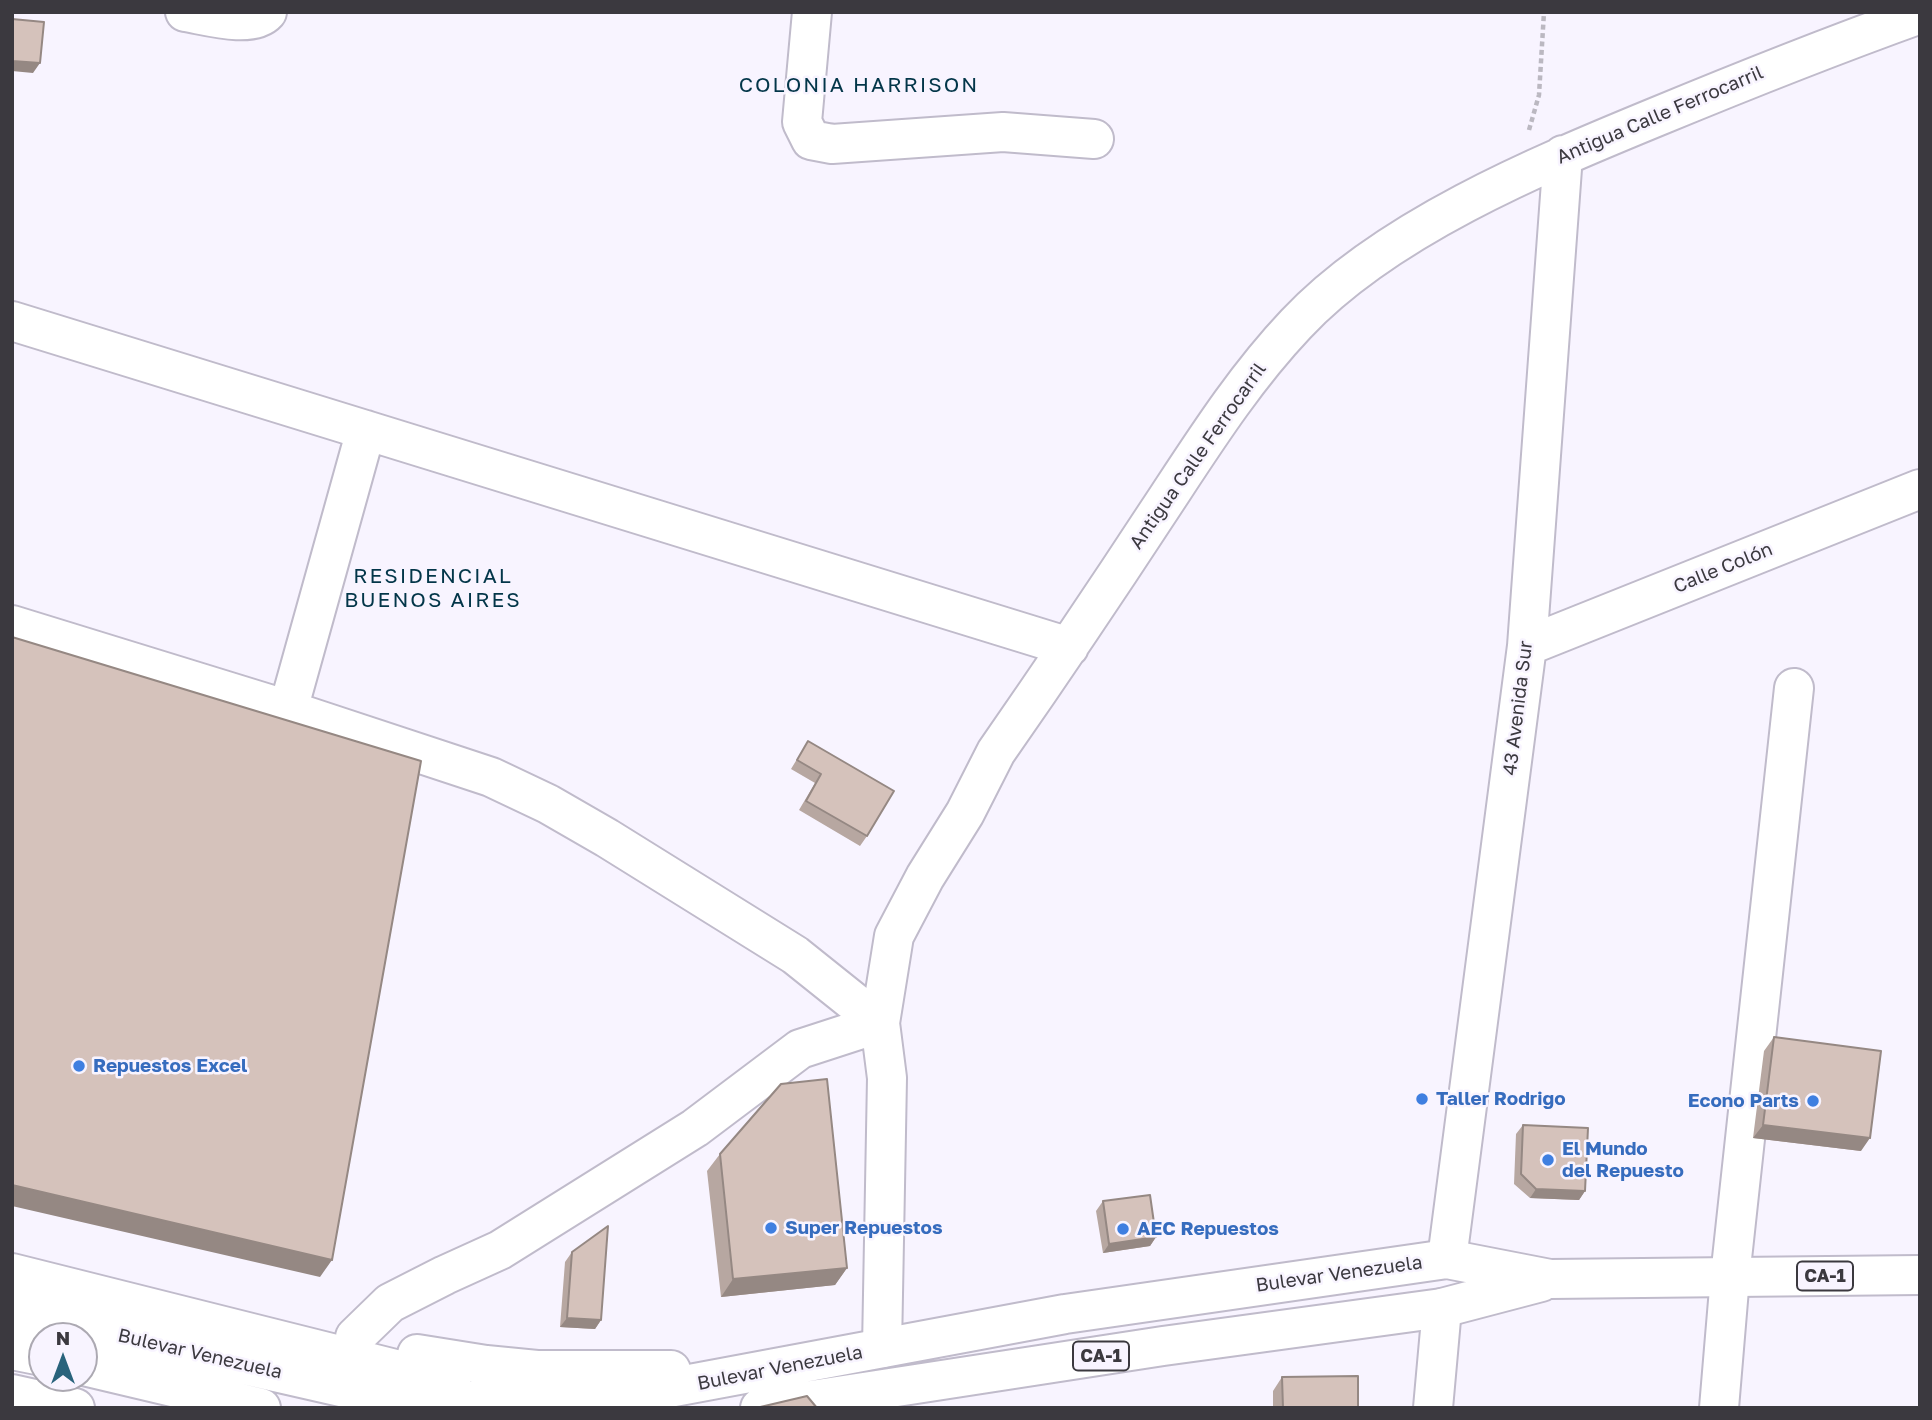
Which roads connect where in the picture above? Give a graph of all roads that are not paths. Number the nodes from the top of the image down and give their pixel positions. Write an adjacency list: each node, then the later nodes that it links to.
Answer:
1 (185, 12): 2 (main road)
2 (267, 12)
3 (812, 12): 5 (main road)
4 (1920, 14): 6 (main road, Antigua Calle Ferrocarril)
5 (1094, 139)
6 (1563, 155): 11 (main road, 43 Avenida Sur); 12 (main road, Antigua Calle Ferrocarril)
7 (12, 321): 8 (main road)
8 (366, 430): 12 (main road); 14 (main road)
9 (1920, 489): 11 (main road, Calle Colón)
10 (12, 625): 14 (main road)
11 (1527, 646): 17 (main road, 43 Avenida Sur)
12 (1069, 647): 15 (main road, Antigua Calle Ferrocarril)
13 (1794, 688): 20 (main road)
14 (288, 710): 15 (main road)
15 (880, 1023): 24 (main road); 25 (main road, Antigua Calle Ferrocarril)
16 (12, 1251): 24 (main road)
17 (1447, 1259): 21 (main road, Bulevar Venezuela / CA-1); 25 (main road, Bulevar Venezuela / CA-1)
18 (12, 1273): 26 (main road)
19 (1920, 1275): 20 (main road, Bulevar Venezuela / CA-1)
20 (1730, 1277): 21 (main road, Bulevar Venezuela / CA-1); 34 (main road)
21 (1550, 1279): 22 (main road, Bulevar Venezuela / CA-1)
22 (1442, 1308): 29 (main road, Bulevar Venezuela / CA-1); 33 (main road)
23 (12, 1312): 26 (main road, Bulevar Venezuela / CA-1)
24 (355, 1337): 26 (main road)
25 (882, 1348): 26 (main road, Bulevar Venezuela / CA-1)
26 (781, 1368)
27 (98, 1369): 31 (main road, Bulevar Venezuela)
28 (12, 1394): 30 (main road)
29 (890, 1398): 32 (main road, Bulevar Venezuela / CA-1)
30 (58, 1406)
31 (261, 1408)
32 (760, 1408)
33 (1433, 1408)
34 (1719, 1408)

